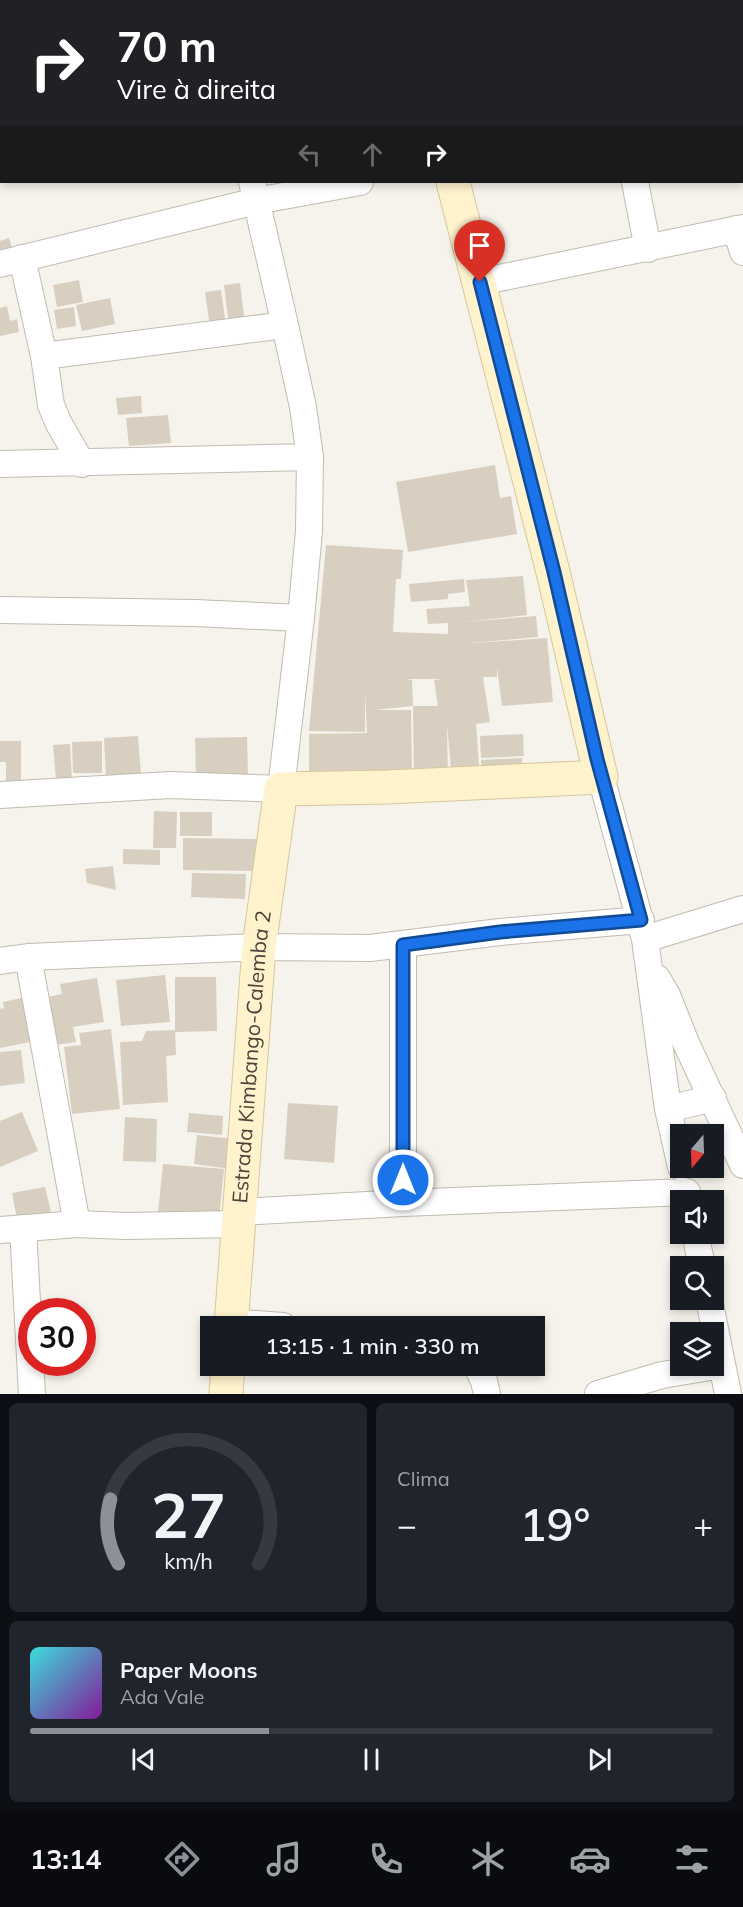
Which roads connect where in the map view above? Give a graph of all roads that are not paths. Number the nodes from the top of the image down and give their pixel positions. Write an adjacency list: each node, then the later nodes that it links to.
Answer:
1 (348, 183): 4 (street)
2 (453, 183): 8 (main road)
3 (635, 183): 6 (street)
4 (254, 191): 7 (street); 9 (street, Estrada Kimbango-Calemba 2)
5 (740, 236): 6 (street)
6 (648, 249): 8 (street)
7 (11, 261): 10 (street)
8 (480, 282): 16 (main road)
9 (285, 325): 10 (street); 11 (street, Estrada Kimbango-Calemba 2)
10 (44, 356): 13 (street)
11 (310, 457): 13 (street); 15 (street, Estrada Kimbango-Calemba 2)
12 (0, 464): 13 (street)
13 (82, 464)
14 (0, 610): 15 (street)
15 (301, 618): 17 (street, Estrada Kimbango-Calemba 2)
16 (602, 777): 17 (main road); 20 (street)
17 (281, 789): 18 (street); 22 (main road, Estrada Kimbango-Calemba 2)
18 (0, 795)
19 (743, 909): 20 (street)
20 (643, 929): 21 (street); 25 (street)
21 (403, 945): 22 (street); 31 (street)
22 (259, 947): 23 (street); 32 (main road, Estrada Kimbango-Calemba 2)
23 (28, 957): 24 (street); 33 (street)
24 (0, 961)
25 (649, 965): 26 (street); 27 (street)
26 (713, 1098): 27 (street); 29 (street)
27 (668, 1109): 28 (street)
28 (671, 1124)
29 (743, 1165)
30 (670, 1196): 31 (street)
31 (403, 1203): 32 (street)
32 (239, 1218): 33 (street); 35 (main road, Estrada Kimbango-Calemba 2)
33 (77, 1224): 34 (street)
34 (12, 1229): 40 (street)
35 (232, 1316)
36 (670, 1373): 43 (street)
37 (724, 1375): 44 (street)
38 (227, 1376): 41 (main road)
39 (482, 1376): 42 (street)
40 (32, 1394)
41 (226, 1394)
42 (487, 1394)
43 (598, 1394)
44 (728, 1394)

